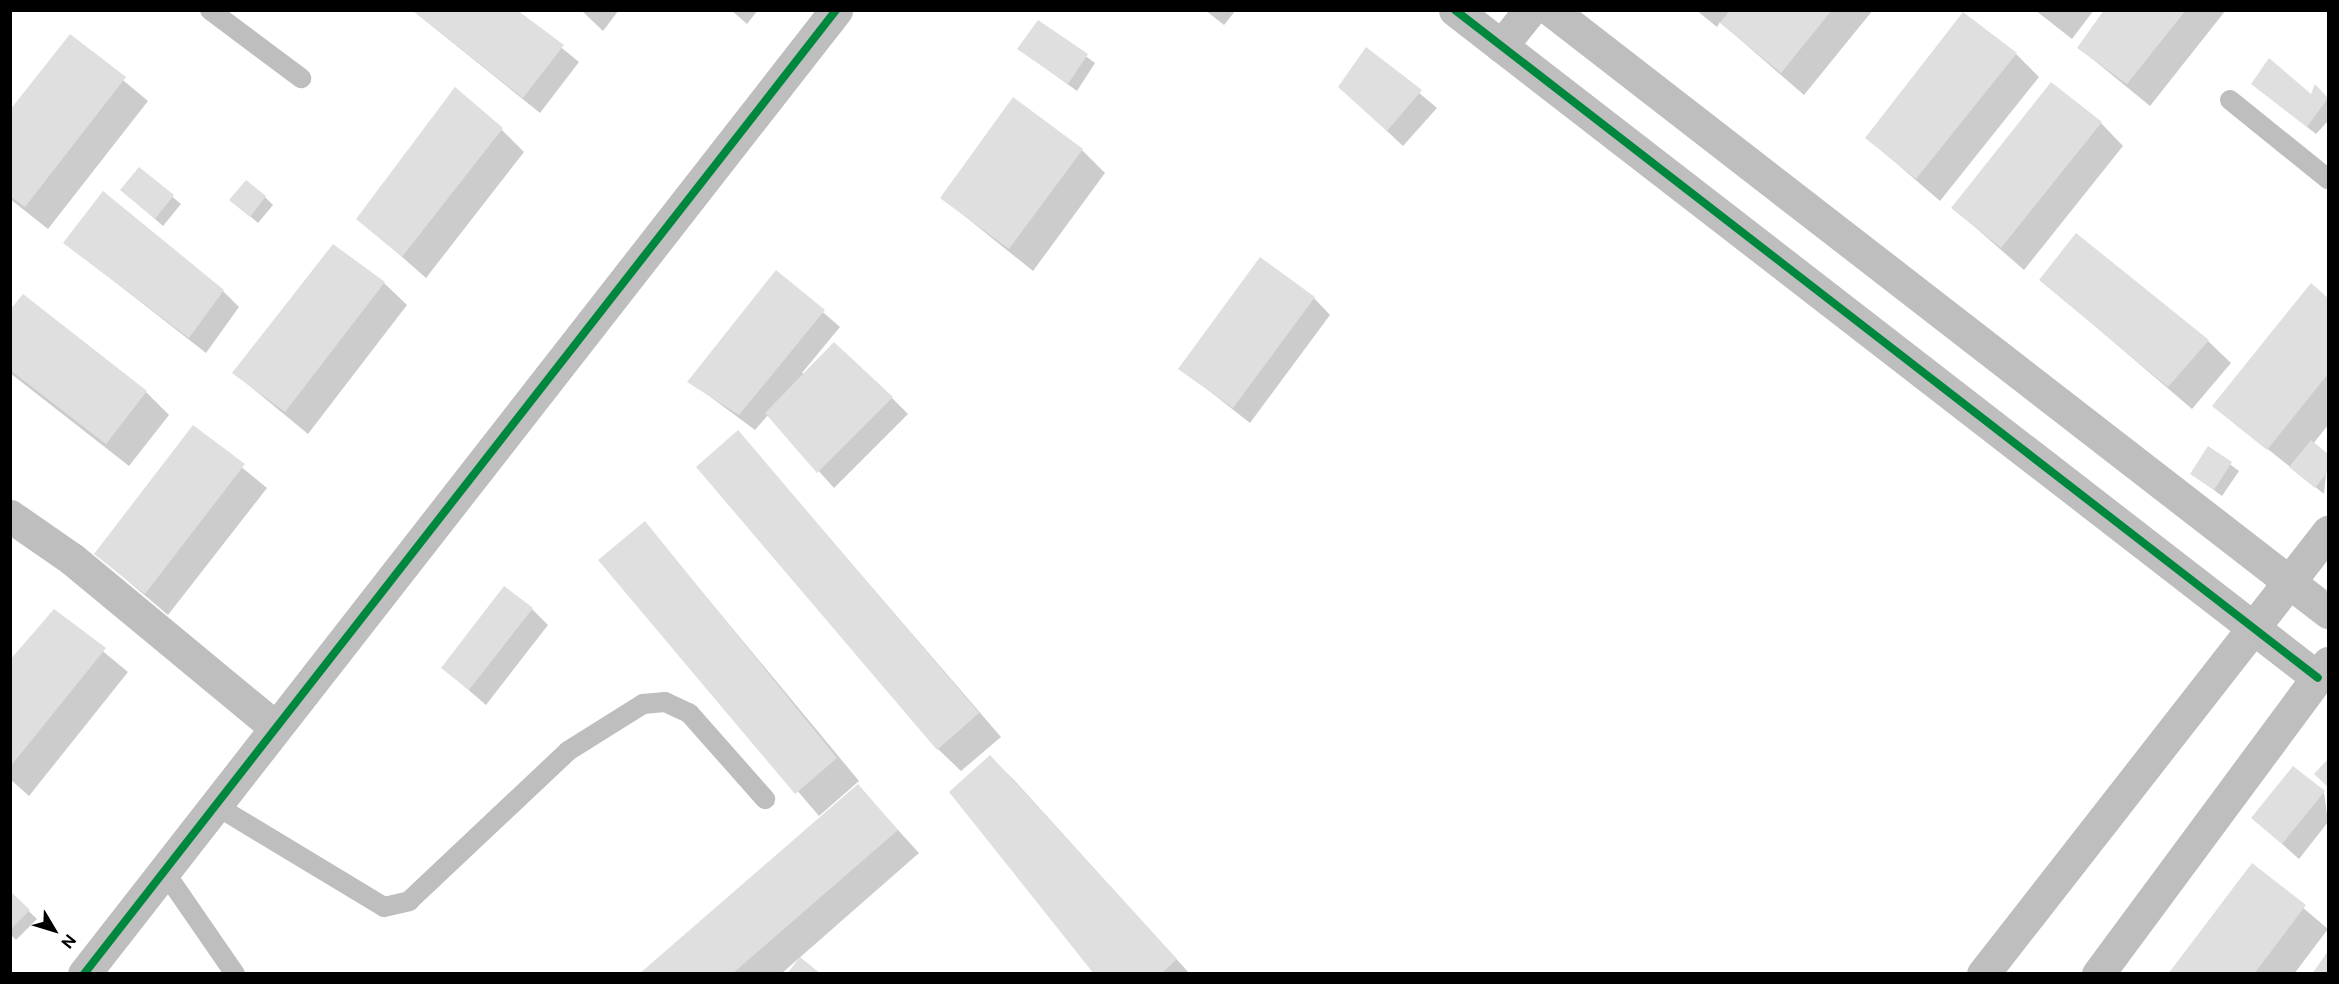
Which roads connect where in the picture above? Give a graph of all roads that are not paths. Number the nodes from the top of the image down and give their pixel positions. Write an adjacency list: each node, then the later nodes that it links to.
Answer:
1 (210, 10): 7 (lane)
2 (836, 10): 16 (street)
3 (1455, 10): 6 (street)
4 (1530, 10): 6 (street)
5 (1551, 10): 12 (street)
6 (1501, 46): 14 (street)
7 (301, 78)
8 (2230, 100): 9 (lane)
9 (2328, 179)
10 (10, 516): 16 (street)
11 (2328, 532): 12 (street)
12 (2289, 585): 13 (street); 14 (street)
13 (2328, 612)
14 (2253, 631): 15 (street); 22 (street)
15 (2325, 675): 23 (street)
16 (274, 726): 18 (street)
17 (765, 799): 18 (lane)
18 (215, 805): 19 (street)
19 (164, 870): 20 (street); 21 (lane)
20 (84, 974)
21 (235, 974)
22 (1983, 974)
23 (2098, 974)

